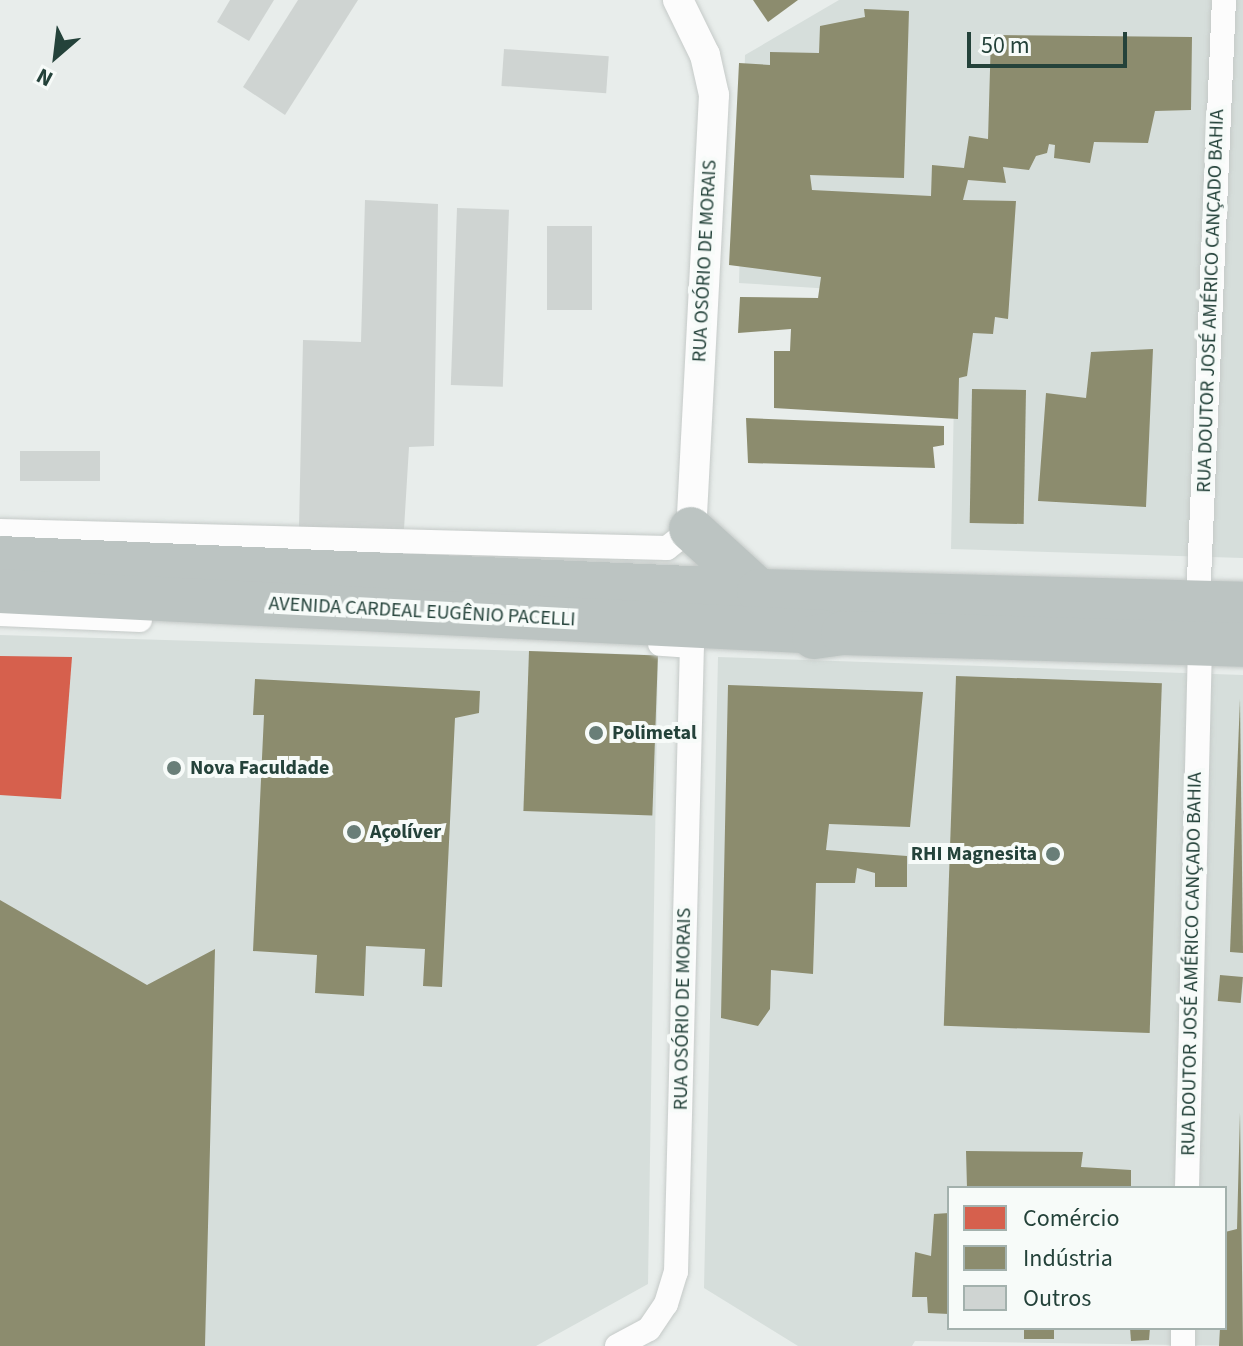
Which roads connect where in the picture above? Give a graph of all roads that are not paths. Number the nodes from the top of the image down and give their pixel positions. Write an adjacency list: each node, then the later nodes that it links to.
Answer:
1 (678, 0): 3 (street, RUA OSÓRIO DE MORAIS)
2 (1224, 0): 10 (street, RUA DOUTOR JOSÉ AMÉRICO CANÇADO BAHIA)
3 (691, 529): 4 (street); 7 (highway)
4 (0, 531)
5 (0, 558): 7 (highway, AVENIDA CARDEAL EUGÊNIO PACELLI)
6 (0, 591): 11 (highway, AVENIDA CARDEAL EUGÊNIO PACELLI)
7 (759, 591): 10 (highway, AVENIDA CARDEAL EUGÊNIO PACELLI)
8 (1243, 604): 10 (highway)
9 (0, 614): 13 (street, AVENIDA CARDEAL EUGÊNIO PACELLI)
10 (1199, 623): 11 (highway); 12 (highway); 14 (street, RUA DOUTOR JOSÉ AMÉRICO CANÇADO BAHIA)
11 (843, 633): 13 (highway)
12 (1243, 645)
13 (692, 646): 15 (street, RUA OSÓRIO DE MORAIS)
14 (1187, 1186)
15 (617, 1346)

